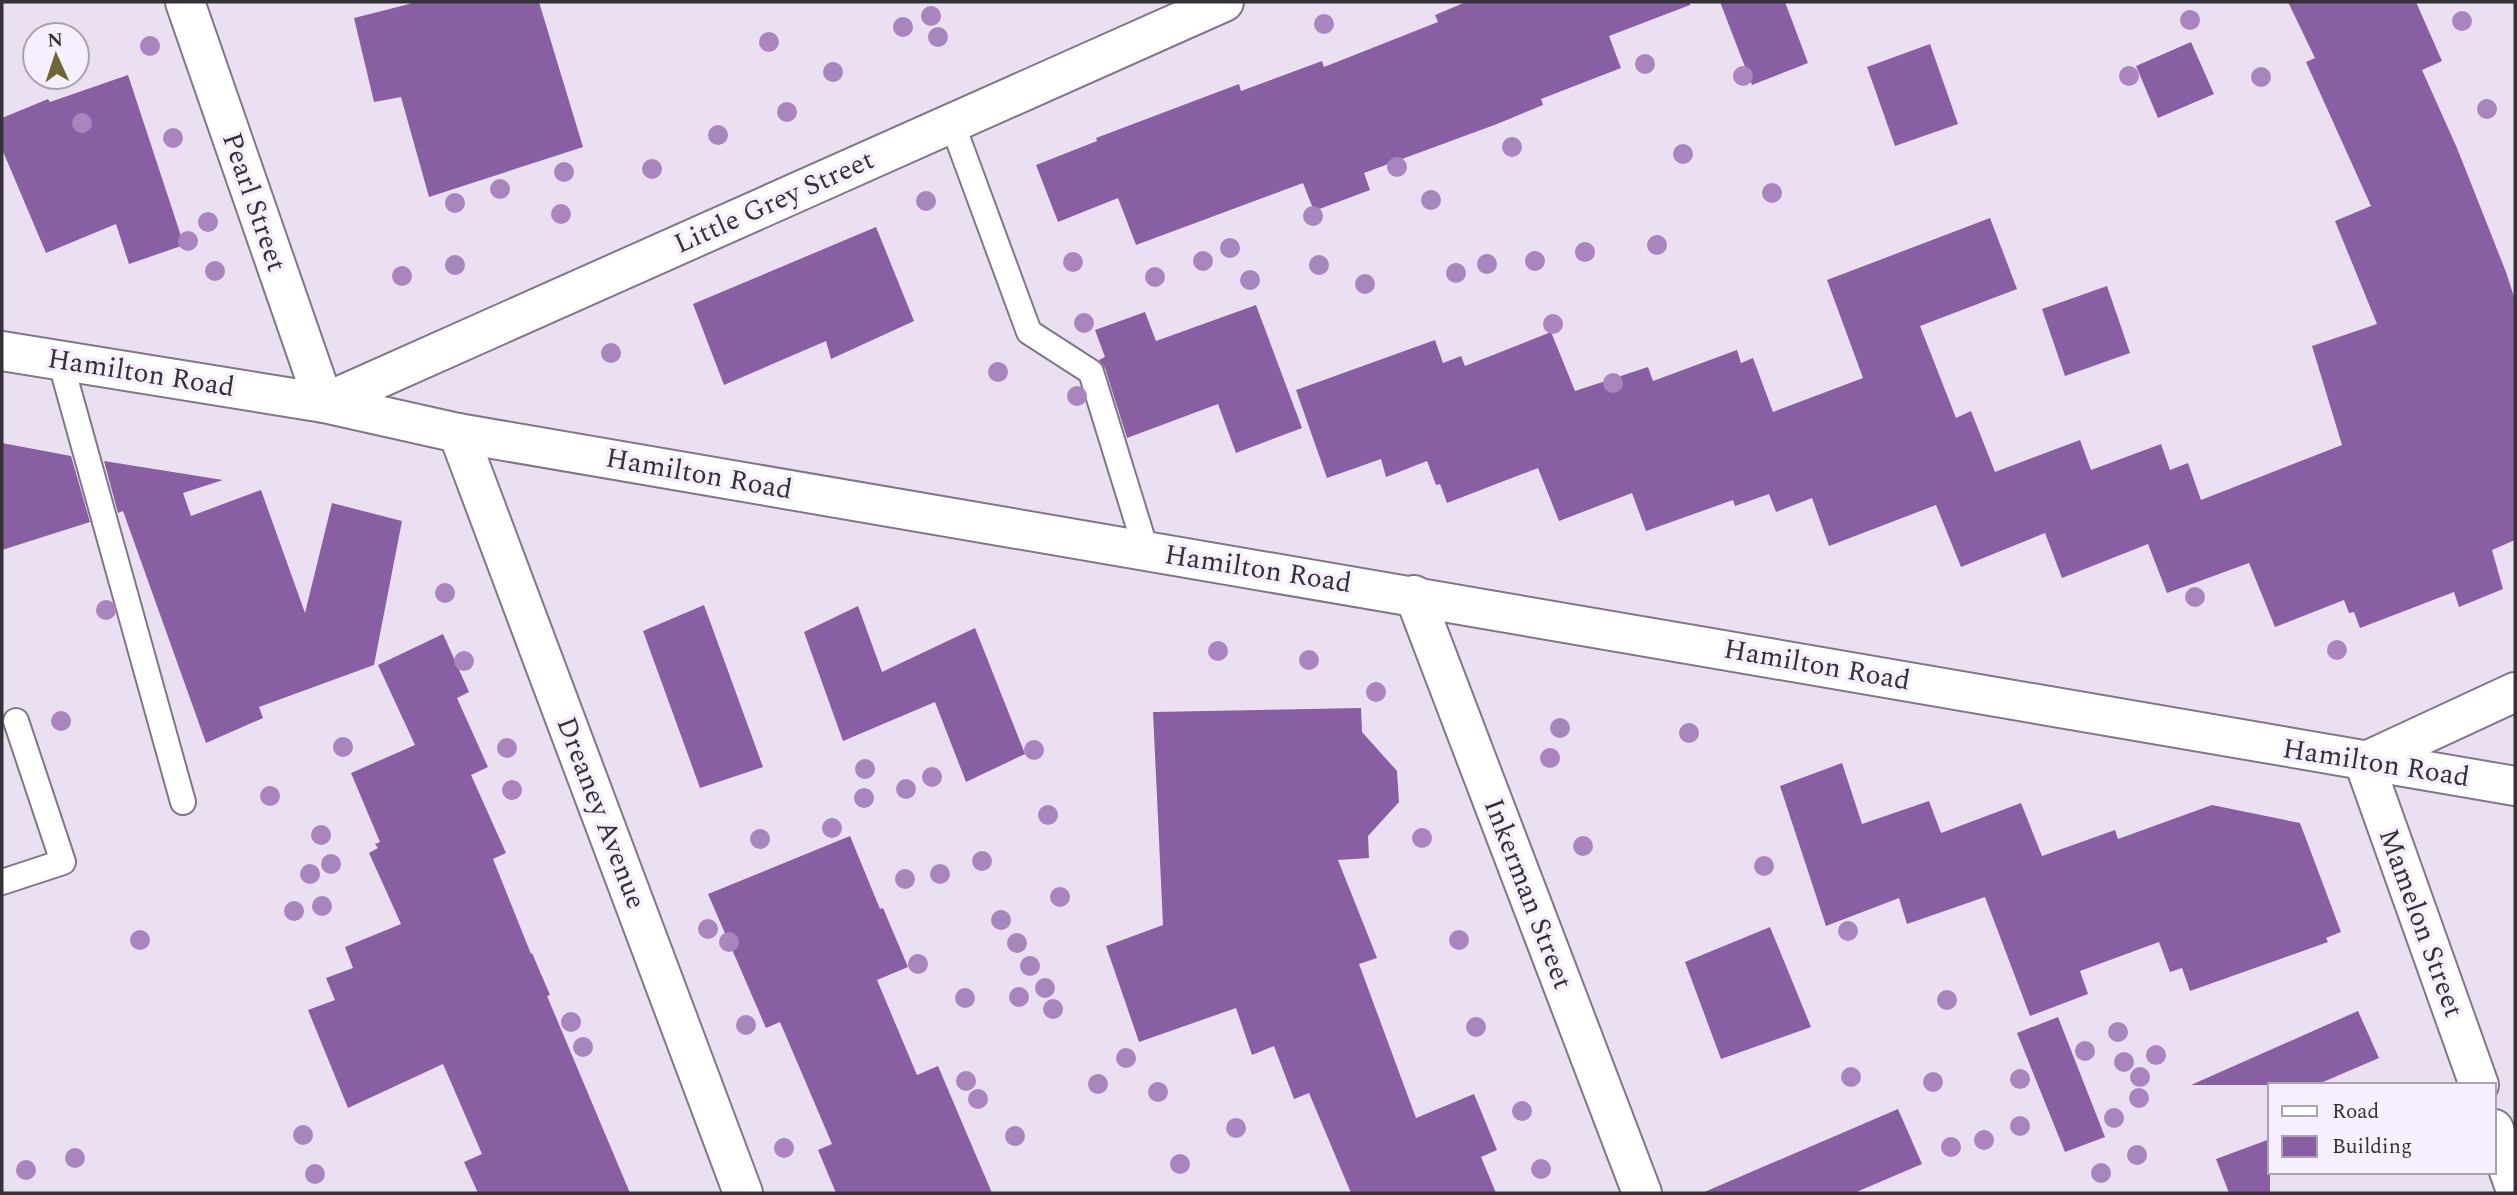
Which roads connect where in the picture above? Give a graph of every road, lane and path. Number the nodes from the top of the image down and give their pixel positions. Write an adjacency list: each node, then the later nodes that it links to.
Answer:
1 (185, 2): 6 (street, Pearl Street)
2 (1224, 2): 3 (street, Little Grey Street)
3 (952, 123): 6 (street, Little Grey Street); 8 (lane)
4 (2, 351): 5 (street, Hamilton Road)
5 (60, 360): 6 (street, Hamilton Road); 14 (lane)
6 (324, 403): 7 (street, Hamilton Road)
7 (458, 433): 8 (street, Hamilton Road); 19 (street, Dreaney Avenue)
8 (1146, 550): 9 (street, Hamilton Road)
9 (1414, 595): 12 (street, Hamilton Road); 20 (street, Inkerman Street)
10 (2515, 692): 12 (street)
11 (16, 721): 15 (lane)
12 (2364, 762): 13 (street, Hamilton Road); 16 (street, Mamelon Street)
13 (2515, 786)
14 (183, 802)
15 (2, 882)
16 (2478, 1083)
17 (2496, 1135): 18 (street)
18 (2515, 1188)
19 (743, 1193)
20 (1642, 1193)

